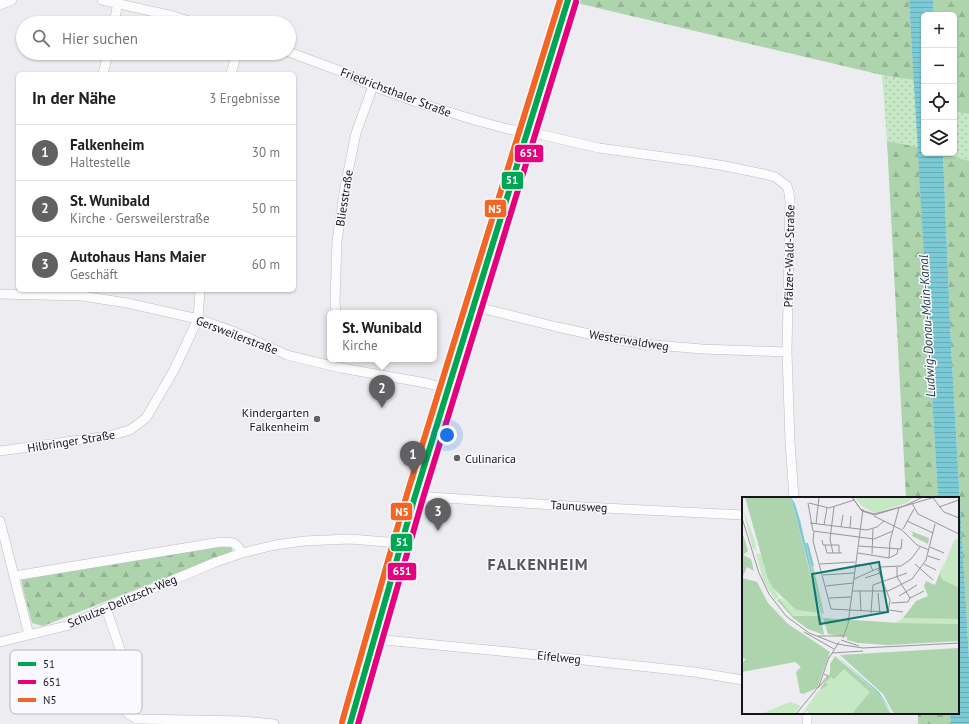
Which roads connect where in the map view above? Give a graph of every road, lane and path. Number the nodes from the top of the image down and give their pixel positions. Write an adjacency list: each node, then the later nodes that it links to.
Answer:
1 (12, 0): 5 (street)
2 (102, 0): 4 (street)
3 (568, 0): 14 (main road)
4 (118, 3): 6 (street); 7 (street)
5 (0, 5)
6 (115, 16)
7 (173, 16)
8 (296, 55): 13 (street, Friedrichsthaler Straße)
9 (107, 60): 11 (street)
10 (235, 60): 12 (street)
11 (104, 72)
12 (232, 72)
13 (373, 86): 14 (street, Friedrichsthaler Straße); 19 (street, Bliesstraße)
14 (527, 132): 18 (main road); 21 (street, Pfälzer-Wald-Straße)
15 (200, 292): 20 (street)
16 (82, 293): 17 (street, Gersweilerstraße); 20 (street, Gersweilerstraße)
17 (0, 294)
18 (473, 306): 21 (street, Westerwaldweg); 24 (main road)
19 (336, 310)
20 (198, 320): 22 (street, Gersweilerstraße); 25 (street, Hilbringer Straße)
21 (787, 352): 27 (street, Pfälzer-Wald-Straße)
22 (327, 361)
23 (341, 363): 24 (street, Gersweilerstraße)
24 (448, 389): 26 (main road)
25 (0, 451)
26 (415, 496): 28 (street, Taunusweg); 30 (main road)
27 (794, 497)
28 (742, 515)
29 (0, 521): 32 (street)
30 (402, 545): 31 (street, Schulze-Delitzsch-Weg); 35 (main road)
31 (242, 553): 32 (street); 33 (street, Schulze-Delitzsch-Weg)
32 (14, 576): 34 (street)
33 (106, 608): 34 (street, Schulze-Delitzsch-Weg); 37 (street)
34 (29, 635): 36 (street, Schulze-Delitzsch-Weg)
35 (374, 639): 38 (street, Eifelweg); 41 (main road)
36 (0, 642)
37 (120, 650)
38 (742, 680)
39 (128, 714): 40 (street)
40 (274, 724)
41 (350, 724)

